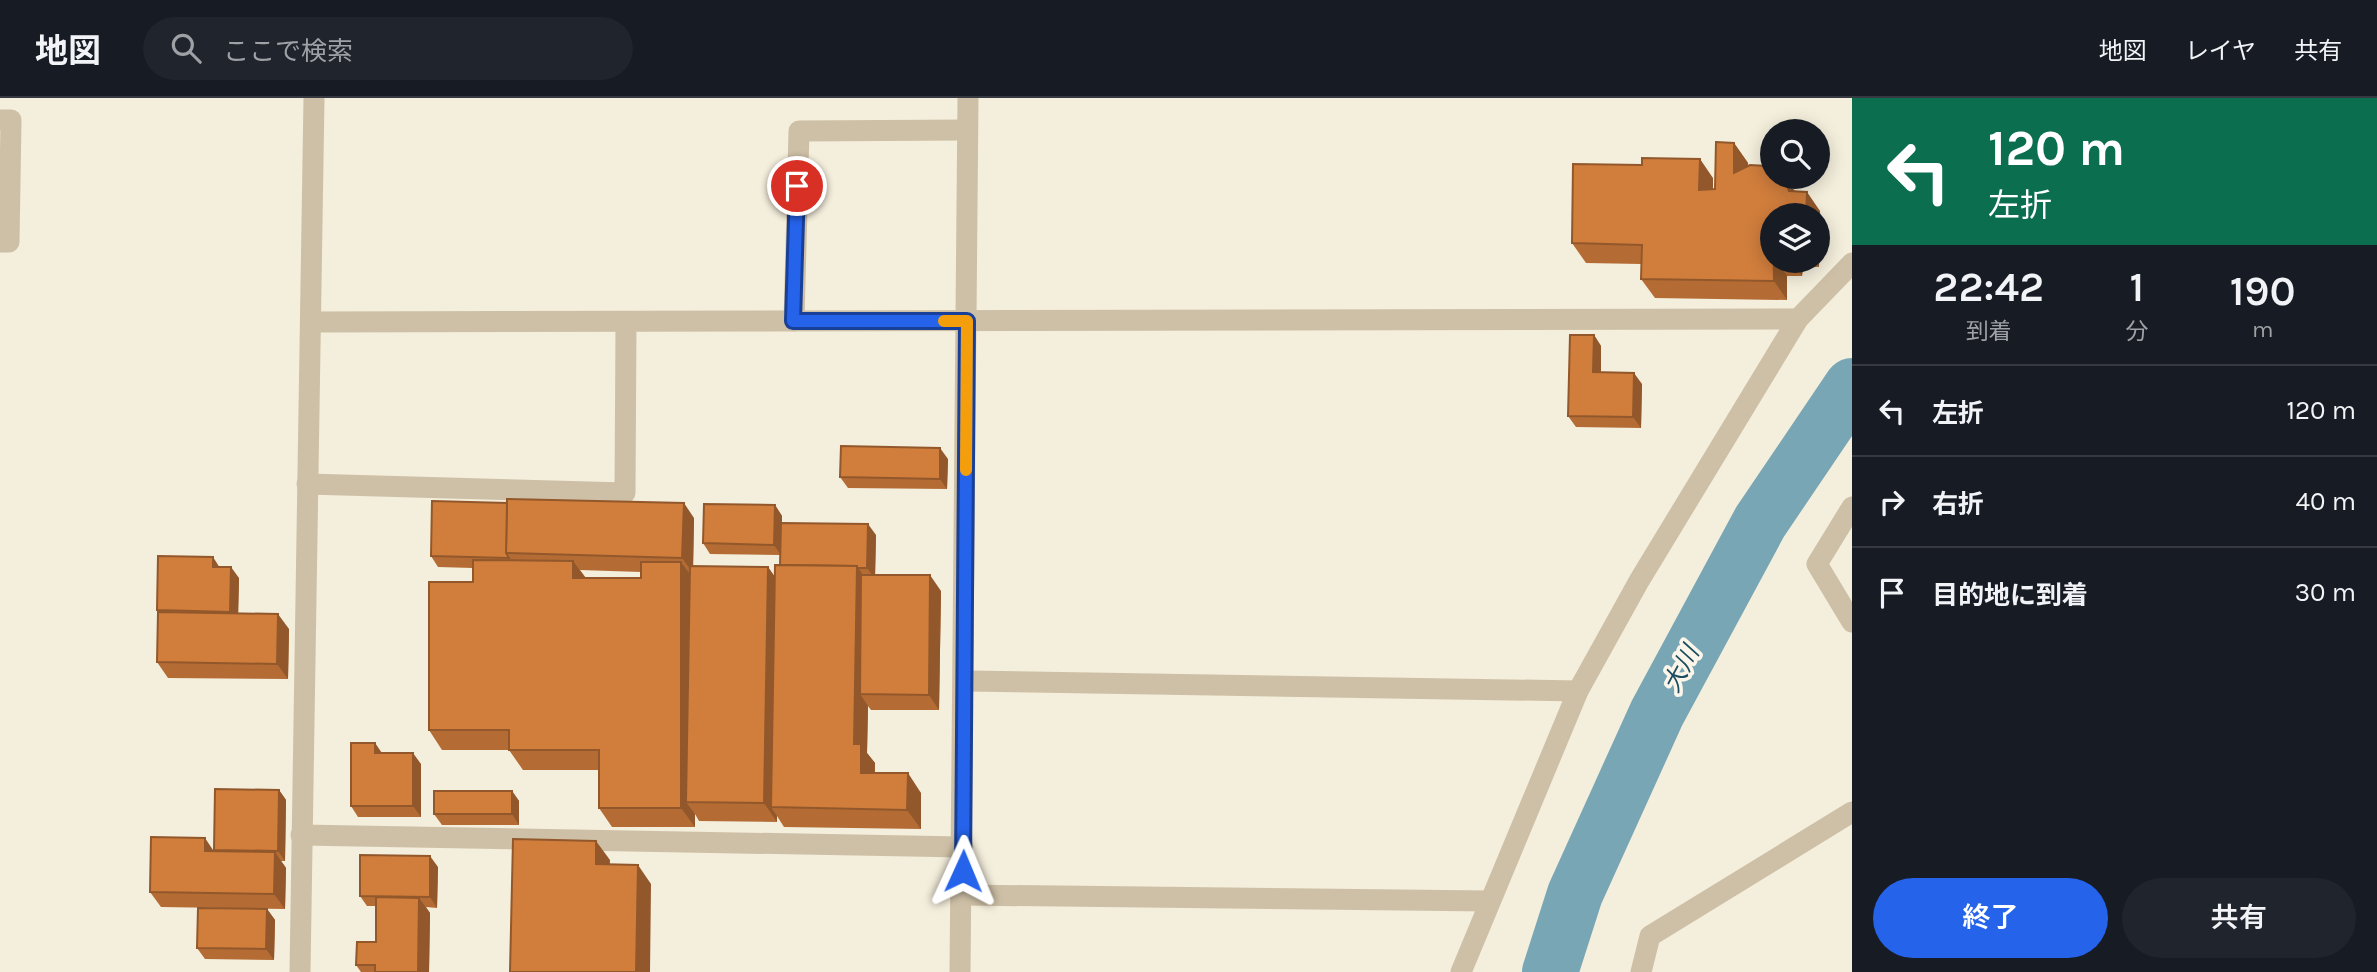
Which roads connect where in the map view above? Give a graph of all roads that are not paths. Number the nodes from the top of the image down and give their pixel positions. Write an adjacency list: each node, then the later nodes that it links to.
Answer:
1 (314, 98): 10 (street)
2 (968, 98): 4 (street)
3 (0, 120): 5 (street)
4 (967, 130): 8 (street); 9 (street)
5 (0, 242)
6 (1852, 264): 7 (street)
7 (1798, 319): 9 (street); 16 (street)
8 (793, 321): 9 (street); 11 (street)
9 (967, 321): 15 (street)
10 (311, 322): 11 (street); 12 (street)
11 (626, 322): 12 (street)
12 (307, 484): 18 (street)
13 (1852, 507): 14 (street)
14 (1852, 622)
15 (965, 681): 16 (street); 19 (street)
16 (1578, 691): 21 (street)
17 (1852, 812): 25 (street)
18 (301, 835): 19 (street); 22 (street)
19 (963, 847): 20 (street)
20 (962, 895): 21 (street); 23 (street)
21 (1489, 901): 24 (street)
22 (300, 972)
23 (960, 972)
24 (1461, 972)
25 (1641, 972)

